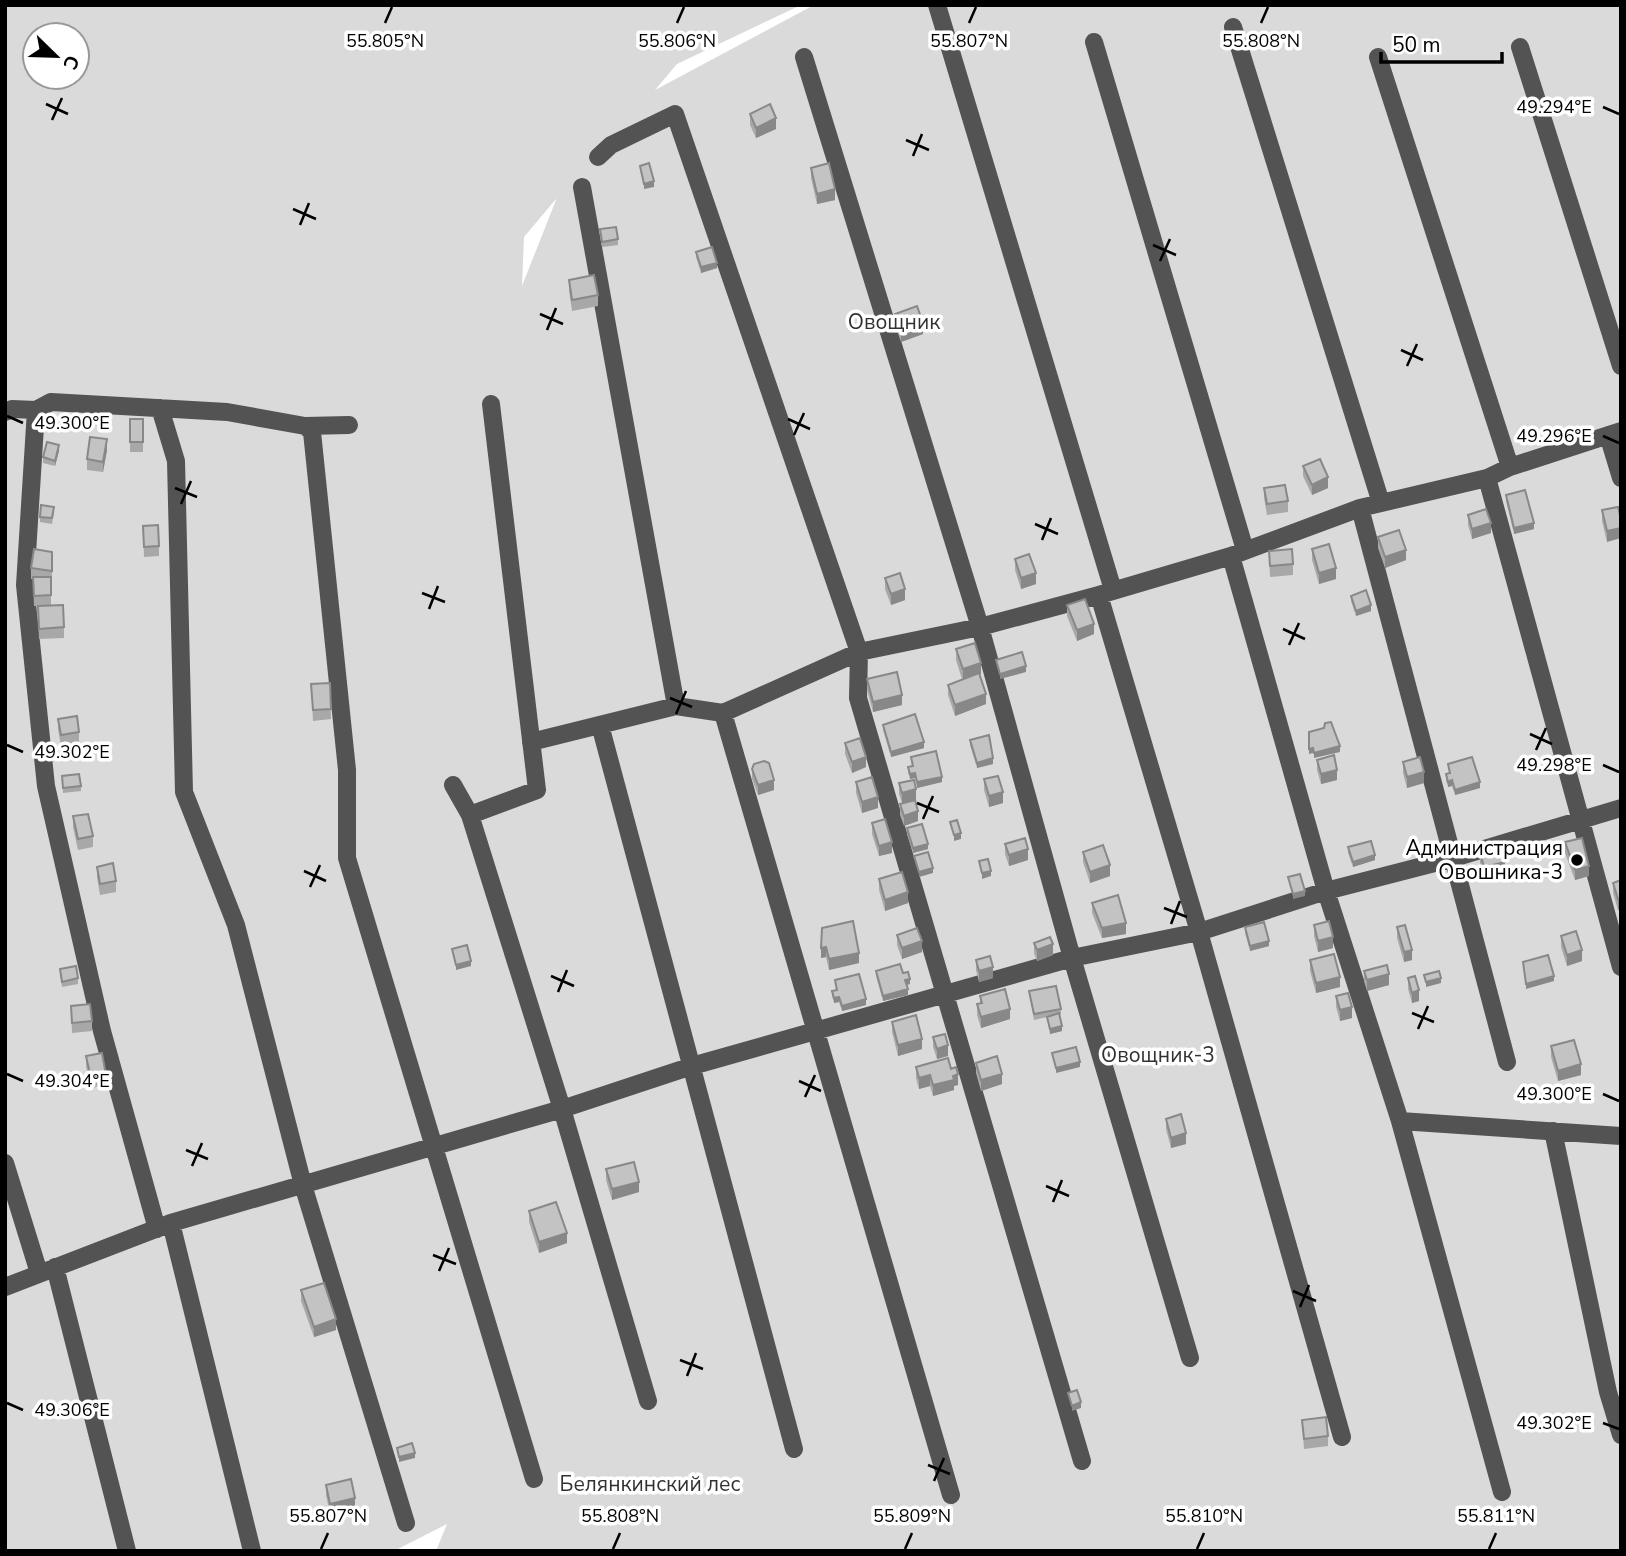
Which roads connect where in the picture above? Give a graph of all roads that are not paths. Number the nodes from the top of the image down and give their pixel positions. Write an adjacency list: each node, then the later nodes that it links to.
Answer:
1 (937, 5): 23 (lane)
2 (1233, 27): 20 (lane)
3 (1094, 42): 22 (lane)
4 (1520, 47): 9 (lane)
5 (804, 57): 24 (lane)
6 (1378, 57): 17 (lane)
7 (598, 158): 25 (lane)
8 (582, 187): 26 (lane)
9 (1621, 366)
10 (491, 404): 29 (lane)
11 (160, 408): 12 (lane); 15 (lane); 49 (lane)
12 (36, 410): 13 (lane); 50 (lane)
13 (5, 412)
14 (349, 425): 15 (lane)
15 (305, 426): 47 (lane)
16 (1614, 433): 17 (lane); 19 (lane)
17 (1510, 467): 18 (lane)
18 (1487, 478): 20 (lane); 33 (lane)
19 (1621, 478)
20 (1381, 503): 21 (lane)
21 (1360, 508): 22 (lane); 34 (lane)
22 (1238, 553): 23 (lane); 35 (lane)
23 (1106, 593): 24 (lane); 36 (lane)
24 (980, 627): 25 (lane); 37 (lane)
25 (859, 652): 27 (lane); 39 (lane)
26 (676, 706): 27 (lane); 28 (lane)
27 (723, 713): 40 (lane)
28 (600, 725): 29 (lane); 42 (lane)
29 (531, 742): 32 (lane)
30 (453, 785): 32 (lane)
31 (1621, 808): 33 (lane)
32 (470, 816): 43 (lane)
33 (1582, 821): 34 (lane); 38 (lane)
34 (1454, 858): 35 (lane); 41 (lane)
35 (1326, 891): 36 (lane); 44 (lane)
36 (1199, 932): 37 (lane); 56 (lane)
37 (1072, 958): 39 (lane); 53 (lane)
38 (1621, 967)
39 (944, 995): 40 (lane); 58 (lane)
40 (816, 1031): 42 (lane); 61 (lane)
41 (1507, 1062)
42 (692, 1066): 43 (lane); 57 (lane)
43 (562, 1109): 47 (lane); 54 (lane)
44 (1400, 1121): 45 (lane); 60 (lane)
45 (1553, 1131): 46 (lane); 55 (lane)
46 (1621, 1136)
47 (434, 1145): 49 (lane); 59 (lane)
48 (5, 1163): 51 (lane)
49 (303, 1185): 50 (lane); 62 (lane)
50 (164, 1226): 51 (lane); 64 (lane)
51 (47, 1270): 52 (lane); 63 (lane)
52 (5, 1286)
53 (1190, 1358)
54 (648, 1401)
55 (1621, 1435)
56 (1342, 1437)
57 (794, 1449)
58 (1082, 1461)
59 (534, 1479)
60 (1502, 1492)
61 (951, 1495)
62 (406, 1523)
63 (127, 1551)
64 (252, 1551)

